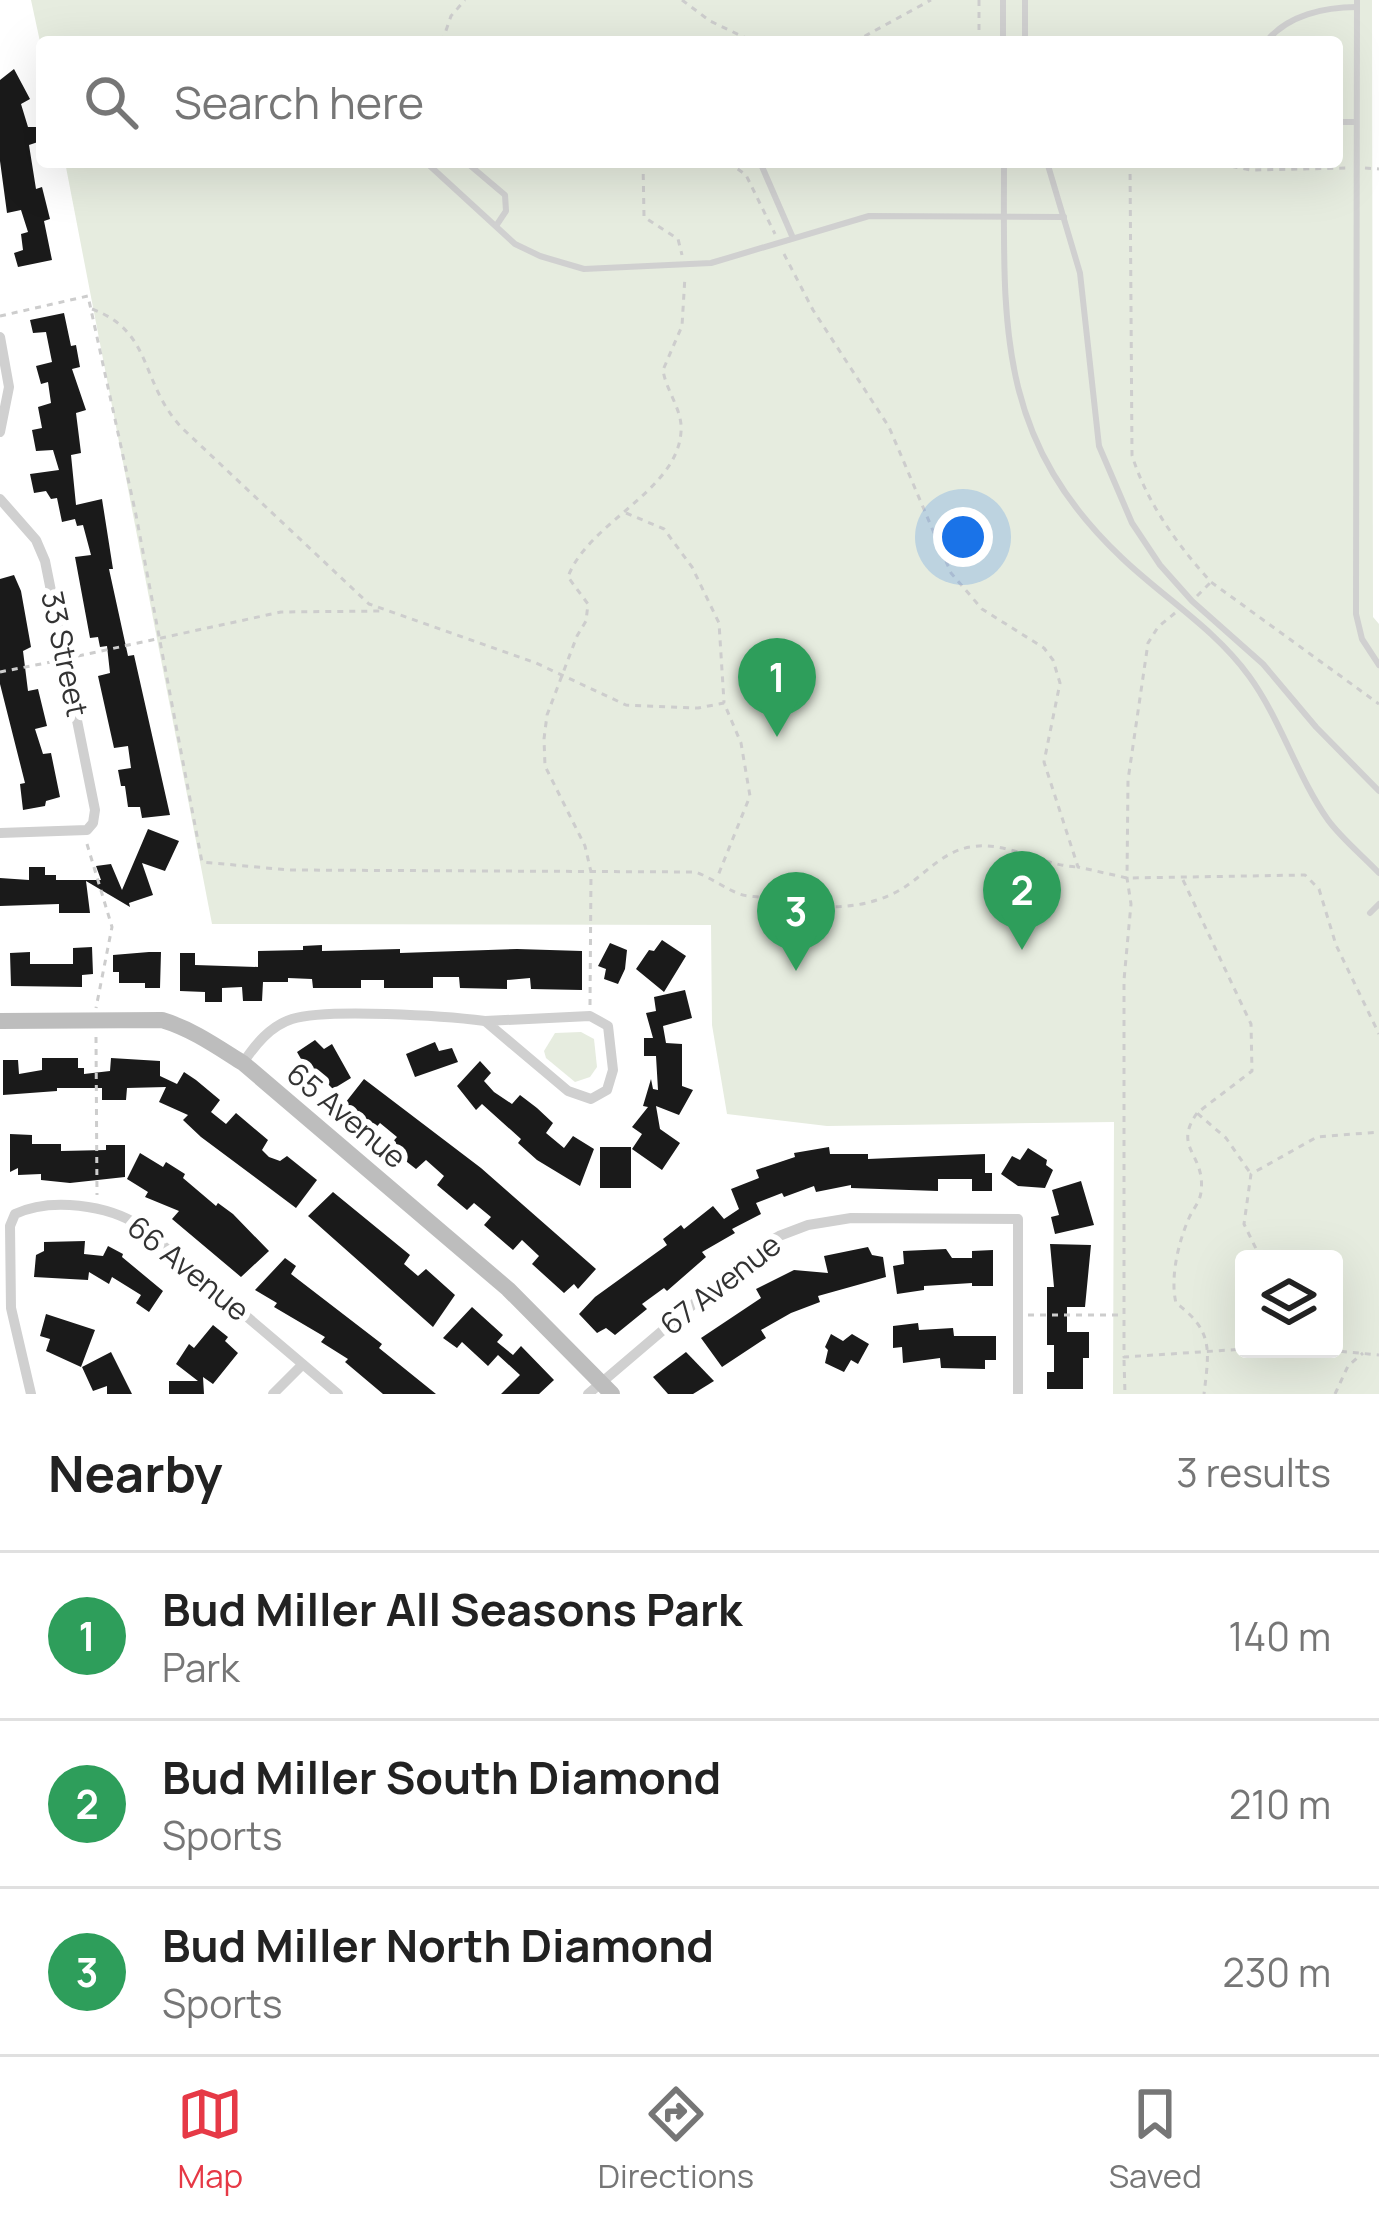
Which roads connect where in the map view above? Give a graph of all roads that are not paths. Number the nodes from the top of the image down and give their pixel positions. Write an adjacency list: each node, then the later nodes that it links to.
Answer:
1 (1003, 0): 4 (lane)
2 (1025, 0): 5 (lane)
3 (1357, 4): 6 (lane); 8 (lane)
4 (1003, 36)
5 (1025, 36)
6 (1273, 36)
7 (1343, 122): 8 (lane)
8 (1354, 122): 21 (lane)
9 (432, 168): 16 (lane)
10 (473, 168): 16 (lane)
11 (763, 168): 17 (lane)
12 (1004, 168): 15 (lane)
13 (1049, 168): 14 (lane)
14 (1064, 217): 15 (lane); 22 (lane)
15 (1004, 219): 17 (lane); 24 (lane)
16 (496, 226): 17 (lane)
17 (793, 238)
18 (0, 337): 19 (street)
19 (0, 432)
20 (0, 499): 23 (street, 33 Street)
21 (1379, 665)
22 (1379, 791)
23 (0, 833)
24 (1379, 873)
25 (1379, 904): 26 (lane)
26 (1370, 913)
27 (0, 1021): 29 (street, 65 Avenue)
28 (485, 1022): 28 (street); 29 (street)
29 (243, 1063): 31 (street, 65 Avenue)
30 (301, 1366): 32 (street, 66 Avenue); 33 (street); 34 (street, 66 Avenue)
31 (600, 1390): 35 (street, 67 Avenue)
32 (31, 1394)
33 (273, 1394)
34 (338, 1394)
35 (1018, 1394)

